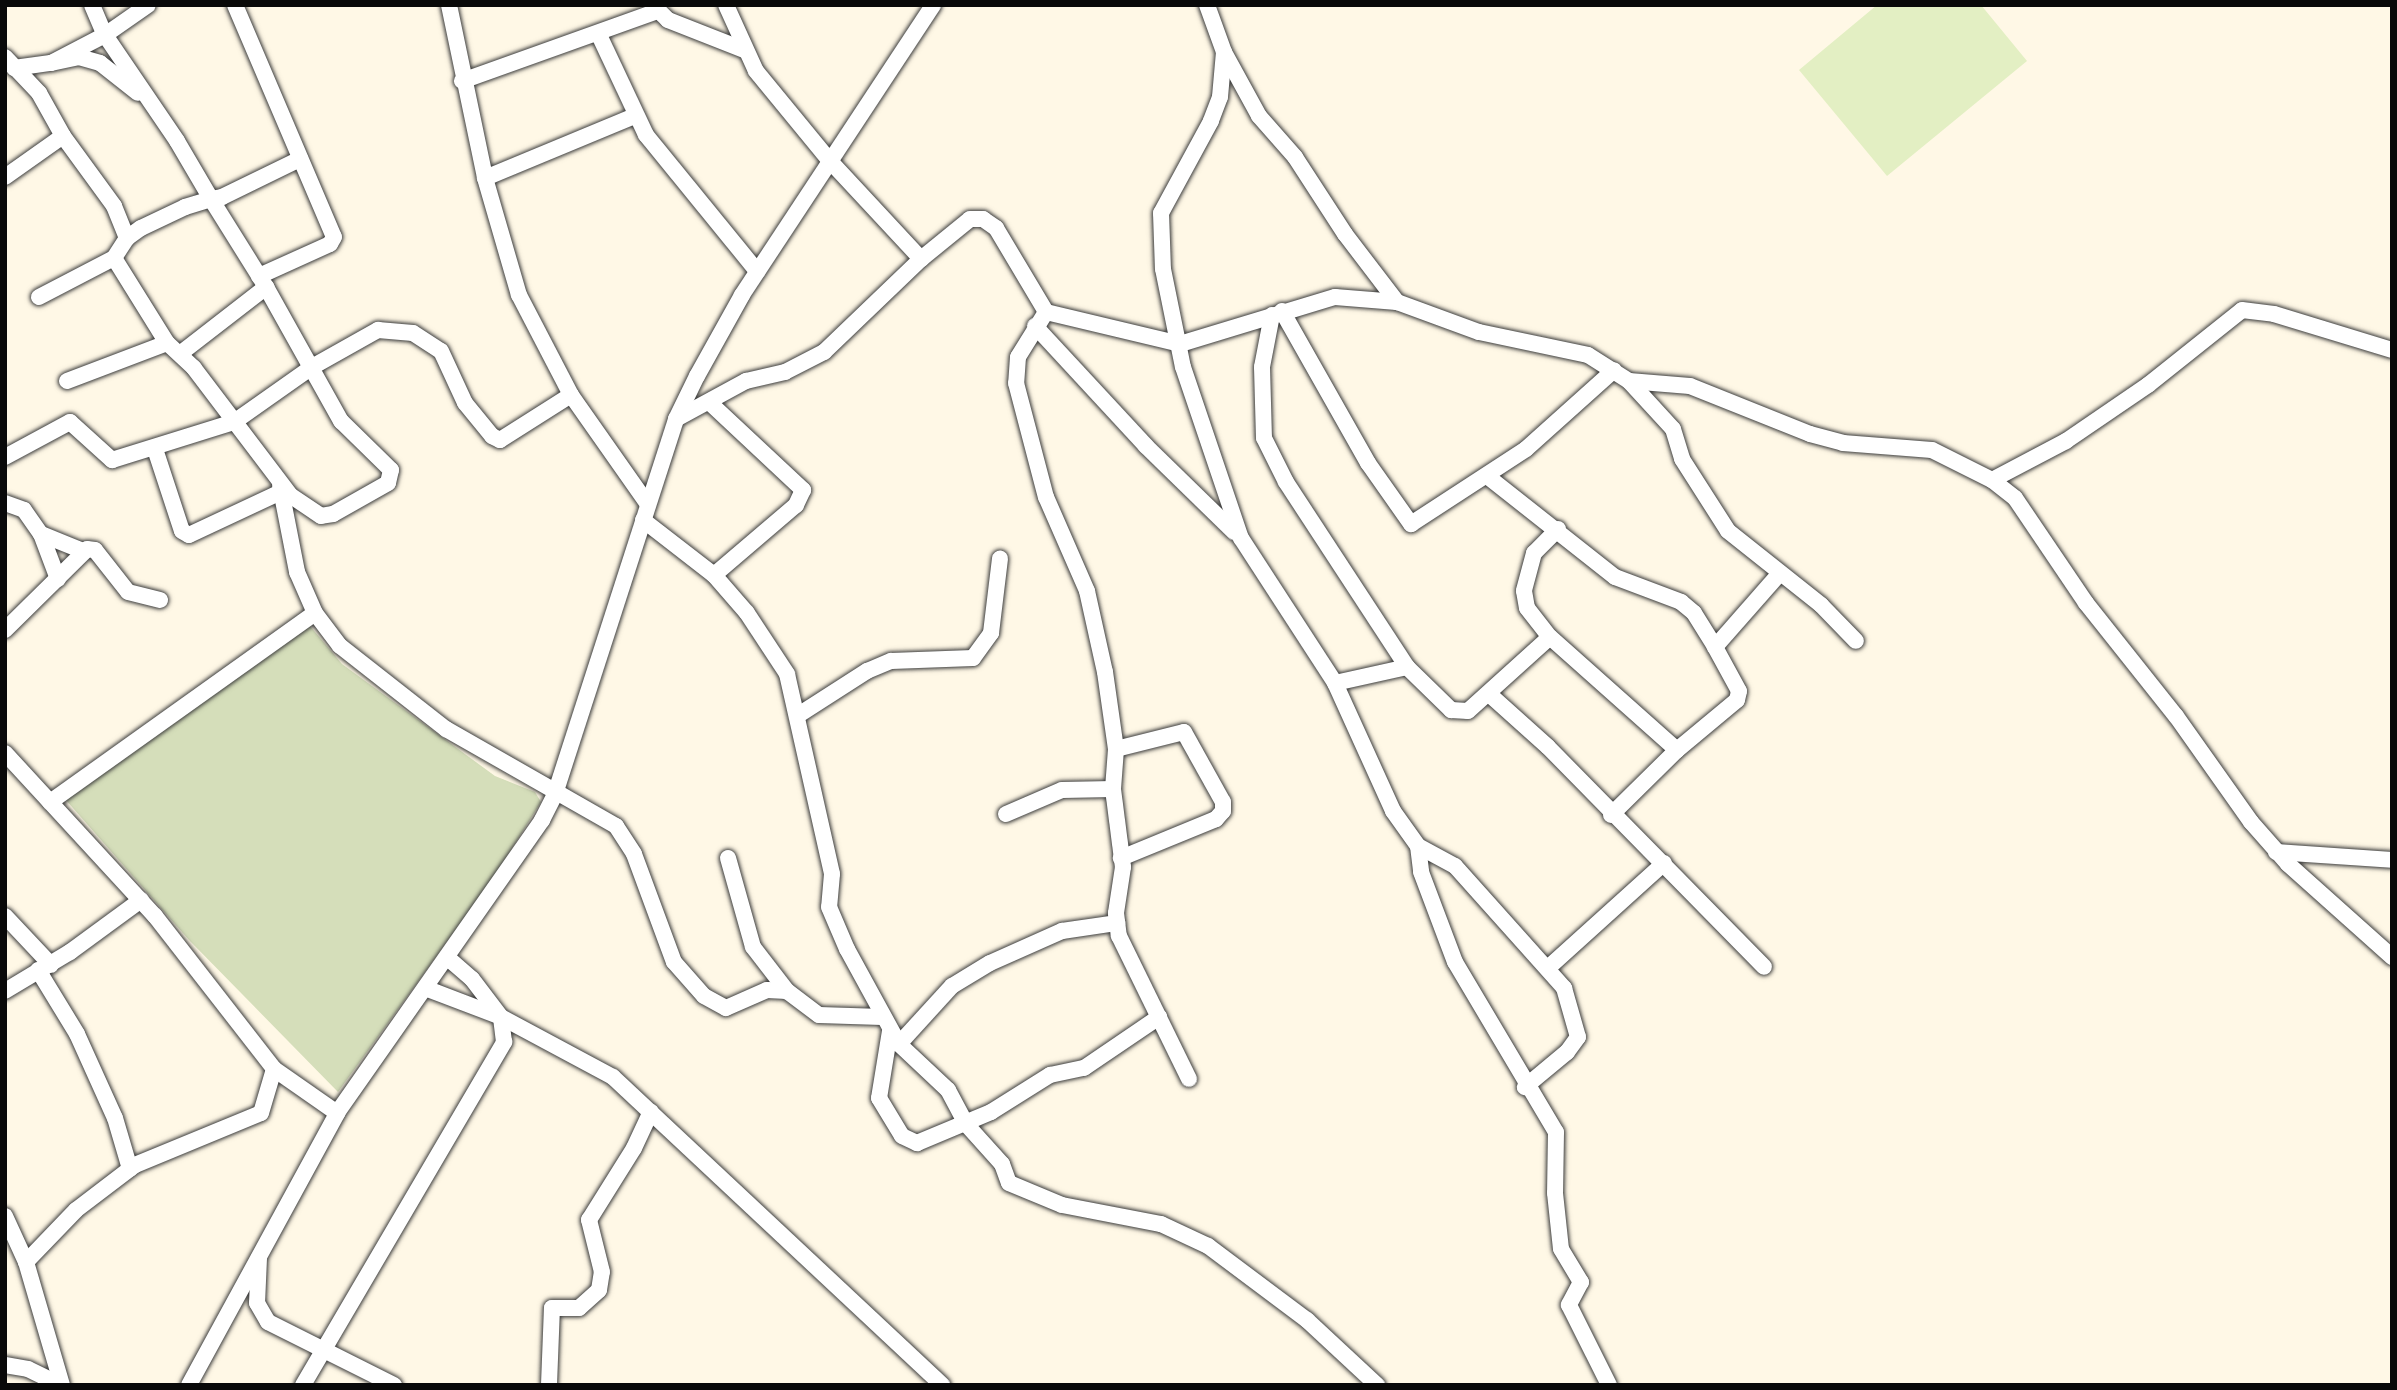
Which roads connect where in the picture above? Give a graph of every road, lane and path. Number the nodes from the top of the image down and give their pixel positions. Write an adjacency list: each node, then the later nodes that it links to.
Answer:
1 (92, 5): 9 (street)
2 (148, 5): 9 (street)
3 (235, 5): 19 (street)
4 (449, 5): 15 (street)
5 (726, 5): 11 (street)
6 (933, 5): 20 (street)
7 (1207, 5): 12 (street)
8 (655, 8): 10 (street); 11 (street)
9 (105, 35): 14 (street); 18 (street)
10 (599, 35): 15 (street); 16 (street)
11 (744, 50): 20 (street)
12 (1224, 52): 30 (street); 35 (street)
13 (10, 62): 14 (street); 17 (street)
14 (51, 63): 18 (street)
15 (462, 80): 22 (street)
16 (635, 116): 22 (street); 27 (street)
17 (63, 136): 21 (street); 24 (street)
18 (177, 141): 23 (street)
19 (300, 159): 23 (street); 28 (street)
20 (830, 161): 26 (street); 27 (street)
21 (5, 177)
22 (485, 178): 42 (street)
23 (211, 199): 24 (street); 28 (street)
24 (127, 238): 25 (street)
25 (114, 258): 29 (street); 34 (street)
26 (921, 259): 31 (street); 43 (street)
27 (757, 271): 44 (street)
28 (262, 282): 37 (street); 38 (street)
29 (39, 297)
30 (1397, 302): 32 (street); 39 (street)
31 (1046, 312): 33 (street); 35 (street)
32 (1277, 313): 35 (street); 48 (street); 68 (street)
33 (1035, 326): 56 (street); 72 (street)
34 (167, 343): 37 (street); 40 (street)
35 (1180, 344): 56 (street)
36 (2392, 350): 49 (street)
37 (181, 353): 45 (street)
38 (312, 367): 42 (street); 45 (street); 50 (street)
39 (1614, 370): 41 (street); 48 (street)
40 (67, 380)
41 (1629, 381): 49 (street); 59 (street)
42 (571, 395): 52 (street)
43 (709, 402): 44 (street); 60 (street)
44 (676, 419): 52 (street)
45 (234, 422): 46 (street); 50 (street)
46 (155, 449): 47 (street); 50 (street)
47 (5, 457)
48 (1487, 476): 54 (street)
49 (1992, 480): 81 (street)
50 (280, 486): 63 (street)
51 (5, 503): 55 (street)
52 (648, 503): 53 (street)
53 (643, 520): 60 (street); 76 (street)
54 (1558, 529): 65 (street); 67 (street)
55 (41, 534): 57 (street); 61 (street)
56 (1241, 538): 69 (street)
57 (83, 551): 61 (street); 62 (street)
58 (1000, 559): 71 (street)
59 (1780, 573): 66 (street); 67 (street)
60 (714, 575): 71 (street)
61 (58, 579): 64 (street)
62 (160, 600)
63 (315, 613): 76 (street); 77 (street)
64 (5, 630)
65 (1550, 637): 70 (street); 73 (street)
66 (1856, 641)
67 (1715, 647): 73 (street)
68 (1407, 667): 69 (street); 70 (street)
69 (1335, 683): 80 (street)
70 (1489, 694): 79 (street)
71 (800, 714): 99 (street)
72 (1115, 749): 75 (street); 83 (street)
73 (1677, 750): 79 (street)
74 (5, 753): 77 (street)
75 (1113, 789): 78 (street); 83 (street)
76 (555, 794): 89 (street); 96 (street)
77 (50, 802): 86 (street)
78 (1006, 814)
79 (1611, 815): 85 (street)
80 (1418, 846): 91 (street); 102 (street)
81 (2277, 852): 84 (street); 90 (street)
82 (728, 858): 96 (street)
83 (1121, 858): 88 (street)
84 (2392, 860)
85 (1664, 863): 91 (street); 92 (street)
86 (141, 900): 93 (street); 100 (street)
87 (5, 916): 93 (street)
88 (1117, 923): 98 (street); 99 (street)
89 (447, 957): 94 (street); 97 (street)
90 (2392, 957)
91 (1549, 967): 102 (street)
92 (1764, 967)
93 (44, 968): 95 (street); 106 (street)
94 (425, 988): 97 (street); 104 (street)
95 (5, 991)
96 (787, 991): 99 (street)
97 (501, 1017): 103 (street); 110 (street)
98 (1159, 1017): 101 (street); 105 (street)
99 (890, 1031): 105 (street); 105 (street)
100 (274, 1069): 104 (street); 106 (street)
101 (1189, 1079)
102 (1525, 1087): 119 (street)
103 (651, 1112): 116 (street); 117 (street)
104 (337, 1114): 108 (street)
105 (966, 1124): 118 (street)
106 (130, 1168): 109 (street)
107 (5, 1216): 109 (street)
108 (259, 1252): 110 (street); 113 (street)
109 (26, 1262): 112 (street)
110 (322, 1351): 114 (street); 115 (street)
111 (5, 1365): 112 (street)
112 (62, 1385)
113 (189, 1385)
114 (303, 1385)
115 (394, 1385)
116 (549, 1385)
117 (942, 1385)
118 (1377, 1385)
119 (1609, 1385)

